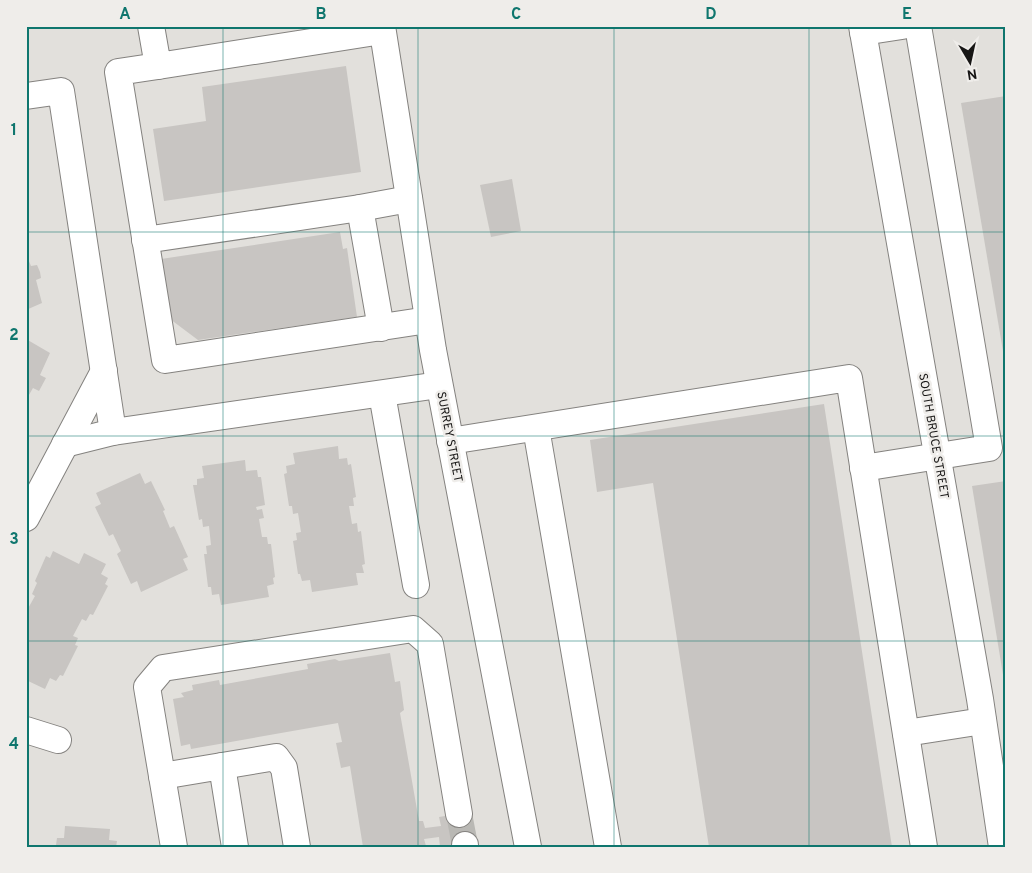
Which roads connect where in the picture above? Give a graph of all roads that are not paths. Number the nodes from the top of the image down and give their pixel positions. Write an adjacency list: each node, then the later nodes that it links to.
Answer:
1 (151, 26): 6 (street)
2 (902, 26): 5 (street)
3 (918, 26): 20 (street)
4 (382, 29): 6 (street); 8 (street, SURREY STREET)
5 (862, 29): 21 (street, SOUTH BRUCE STREET)
6 (158, 66): 10 (street)
7 (26, 96): 13 (street)
8 (409, 199): 9 (street); 11 (street, SURREY STREET)
9 (360, 208): 10 (street); 12 (street)
10 (145, 240): 12 (street)
11 (428, 320): 12 (street); 14 (street, SURREY STREET)
12 (381, 328)
13 (104, 371): 17 (street); 19 (street)
14 (439, 385): 15 (street); 18 (street, SURREY STREET)
15 (382, 394): 17 (street); 24 (street)
16 (536, 428): 18 (street); 22 (street); 38 (street)
17 (113, 432): 19 (street)
18 (450, 441): 37 (street, SURREY STREET)
19 (65, 444): 23 (street)
20 (997, 446): 21 (street)
21 (937, 455): 22 (street); 25 (street, SOUTH BRUCE STREET)
22 (863, 468): 27 (street)
23 (26, 518)
24 (416, 585)
25 (983, 721): 27 (street); 29 (street, SOUTH BRUCE STREET)
26 (26, 730): 28 (street)
27 (906, 733): 39 (street)
28 (58, 740)
29 (997, 752): 33 (street, SOUTH BRUCE STREET)
30 (222, 766): 31 (street); 35 (street); 36 (street)
31 (162, 776): 32 (street); 34 (street)
32 (459, 814)
33 (1002, 820): 40 (street, SOUTH BRUCE STREET)
34 (174, 847)
35 (235, 847)
36 (297, 847)
37 (528, 847)
38 (608, 847)
39 (924, 847)
40 (1002, 847)

